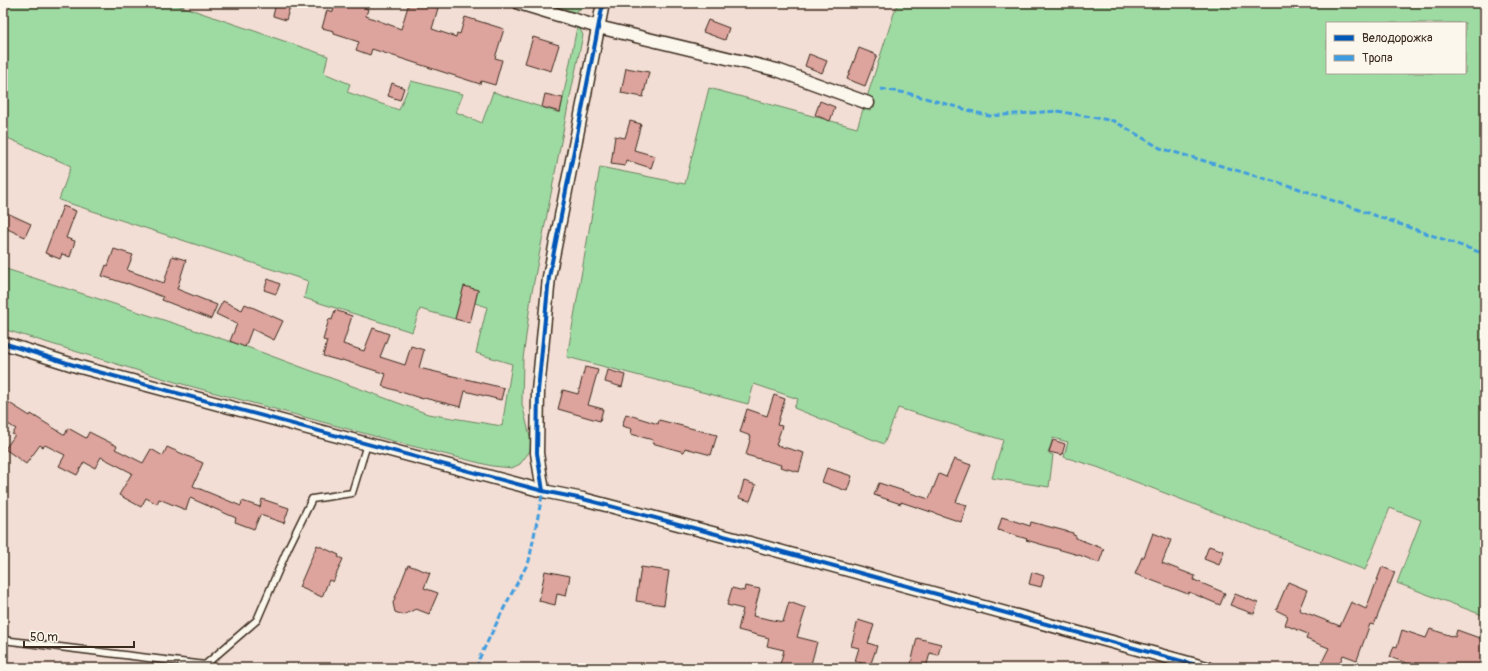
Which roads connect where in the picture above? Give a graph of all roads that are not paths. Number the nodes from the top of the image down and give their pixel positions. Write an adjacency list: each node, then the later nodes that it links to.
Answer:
1 (519, 3): 3 (street)
2 (602, 3): 3 (street)
3 (598, 27): 4 (street); 7 (street)
4 (868, 103)
5 (3, 343): 6 (street)
6 (367, 444): 7 (street); 8 (lane)
7 (543, 491): 9 (street)
8 (3, 640)
9 (1207, 668)

